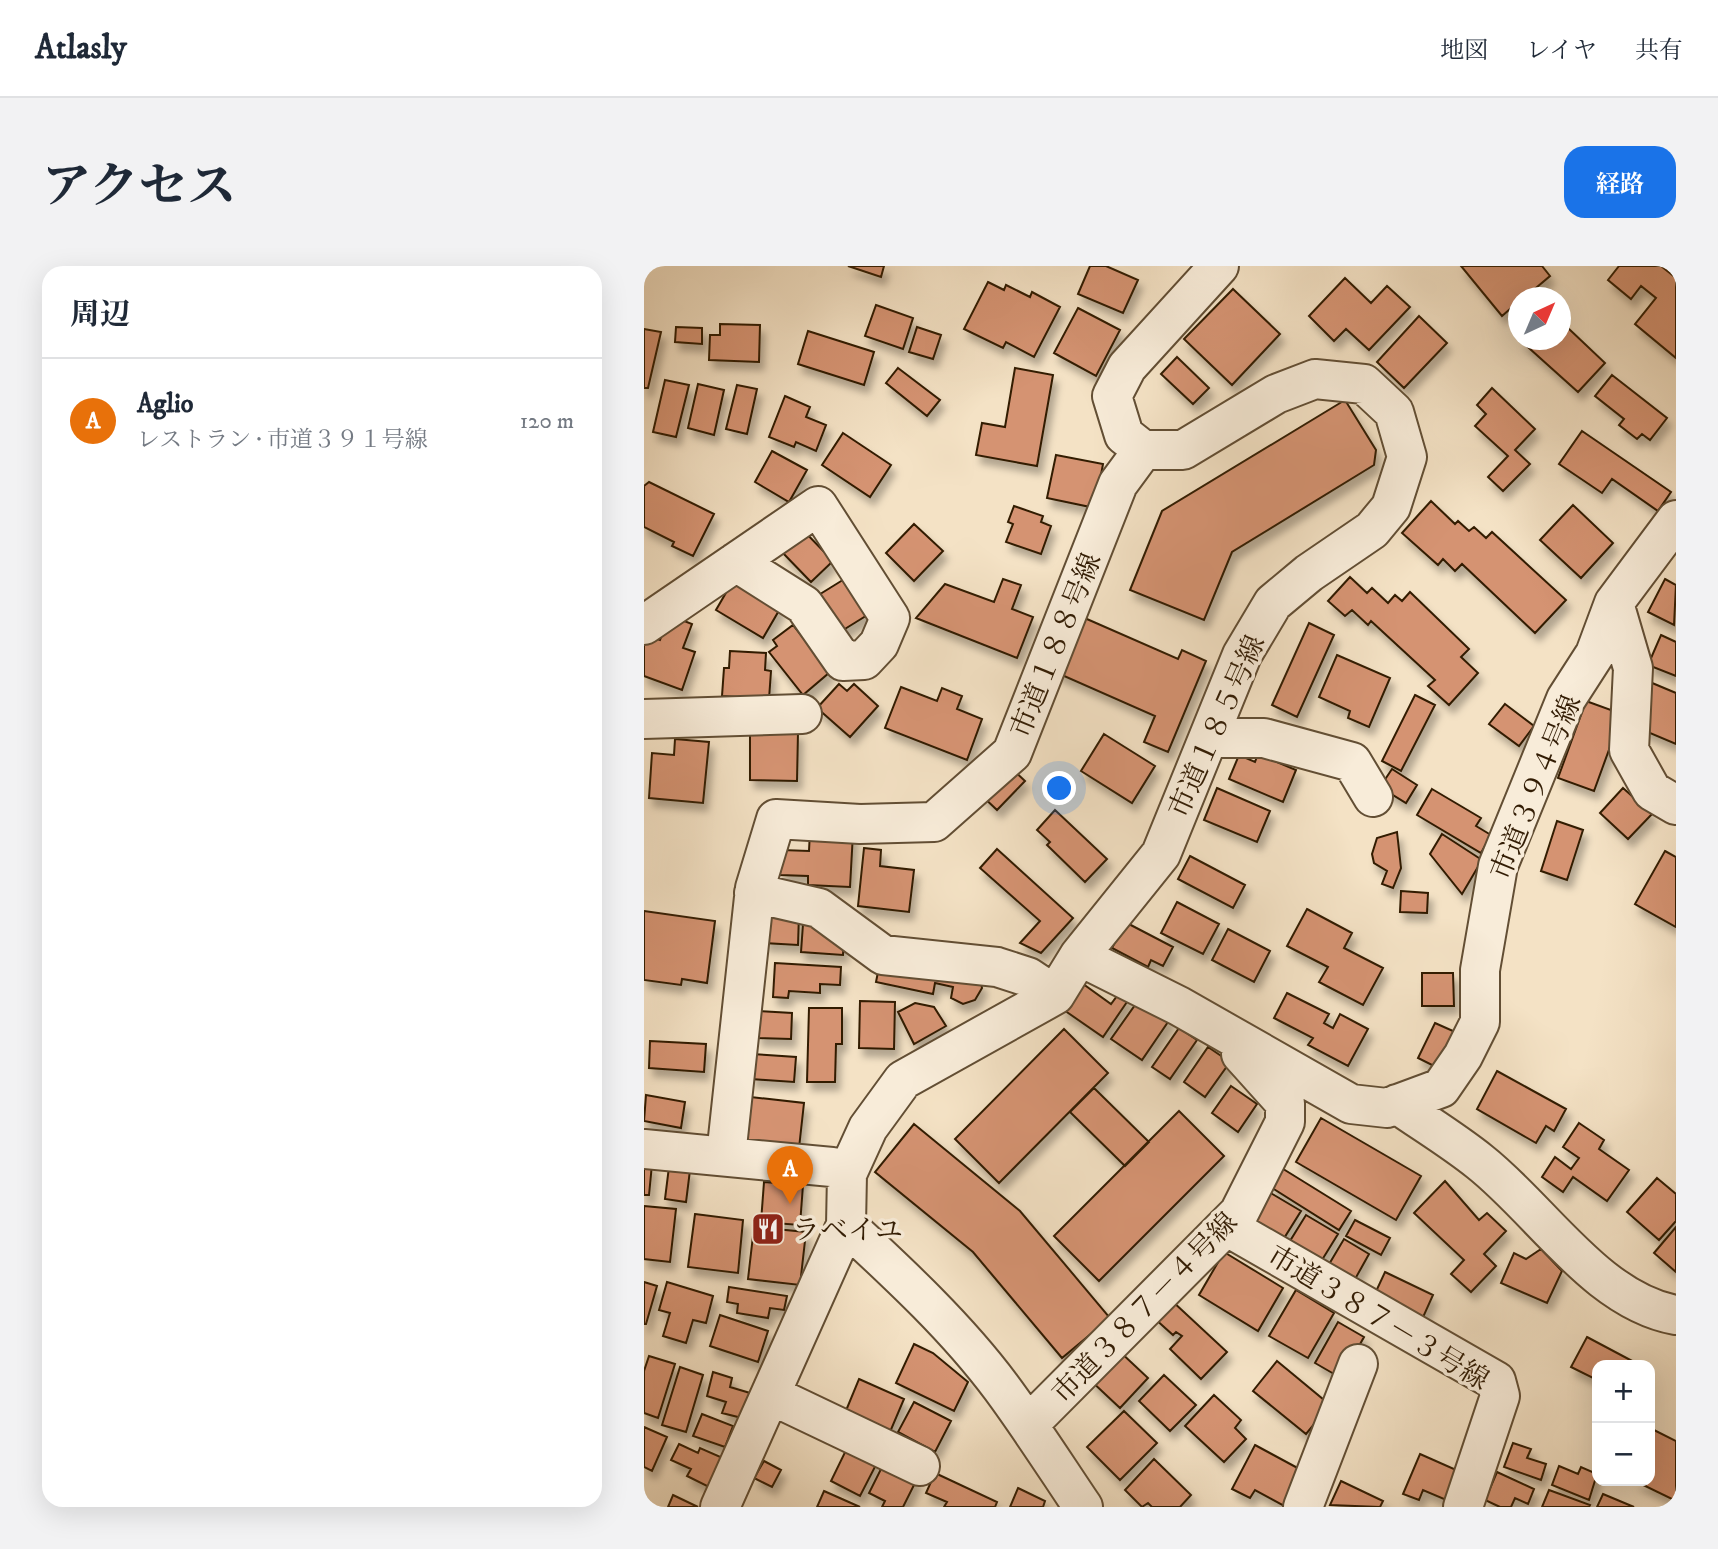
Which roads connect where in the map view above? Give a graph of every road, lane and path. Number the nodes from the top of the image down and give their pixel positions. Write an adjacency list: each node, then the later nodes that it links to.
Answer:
1 (1219, 266): 2 (street)
2 (1143, 450): 9 (street, 市道１８５号線); 12 (street, 市道１８８号線)
3 (1676, 520): 5 (street, 市道３９４号線)
4 (736, 562): 6 (street)
5 (1614, 603): 11 (street); 16 (street, 市道３９４号線)
6 (644, 625)
7 (802, 714): 8 (street)
8 (644, 719)
9 (1210, 738): 10 (street); 13 (street, 市道１８５号線)
10 (1373, 797)
11 (1676, 805)
12 (754, 892): 14 (street); 18 (street, 市道１８８号線)
13 (1079, 956): 14 (street, 市道１８５号線); 15 (street, 市道３９４号線)
14 (1055, 995): 19 (street, 市道１８５号線)
15 (1240, 1041): 16 (street, 市道３９４号線); 21 (street, 市道３８７－４号線)
16 (1397, 1104): 22 (street)
17 (644, 1149): 18 (street)
18 (726, 1156): 19 (street)
19 (847, 1174): 20 (street, 市道１８５号線)
20 (846, 1225): 24 (street); 25 (street)
21 (1226, 1226): 25 (street, 市道３８７－４号線); 30 (street, 市道３８７－３号線)
22 (1676, 1315)
23 (1358, 1364): 29 (street)
24 (771, 1395): 26 (street); 27 (street)
25 (1028, 1426): 28 (street)
26 (920, 1466)
27 (720, 1507)
28 (1083, 1507)
29 (1303, 1507)
30 (1464, 1507)

